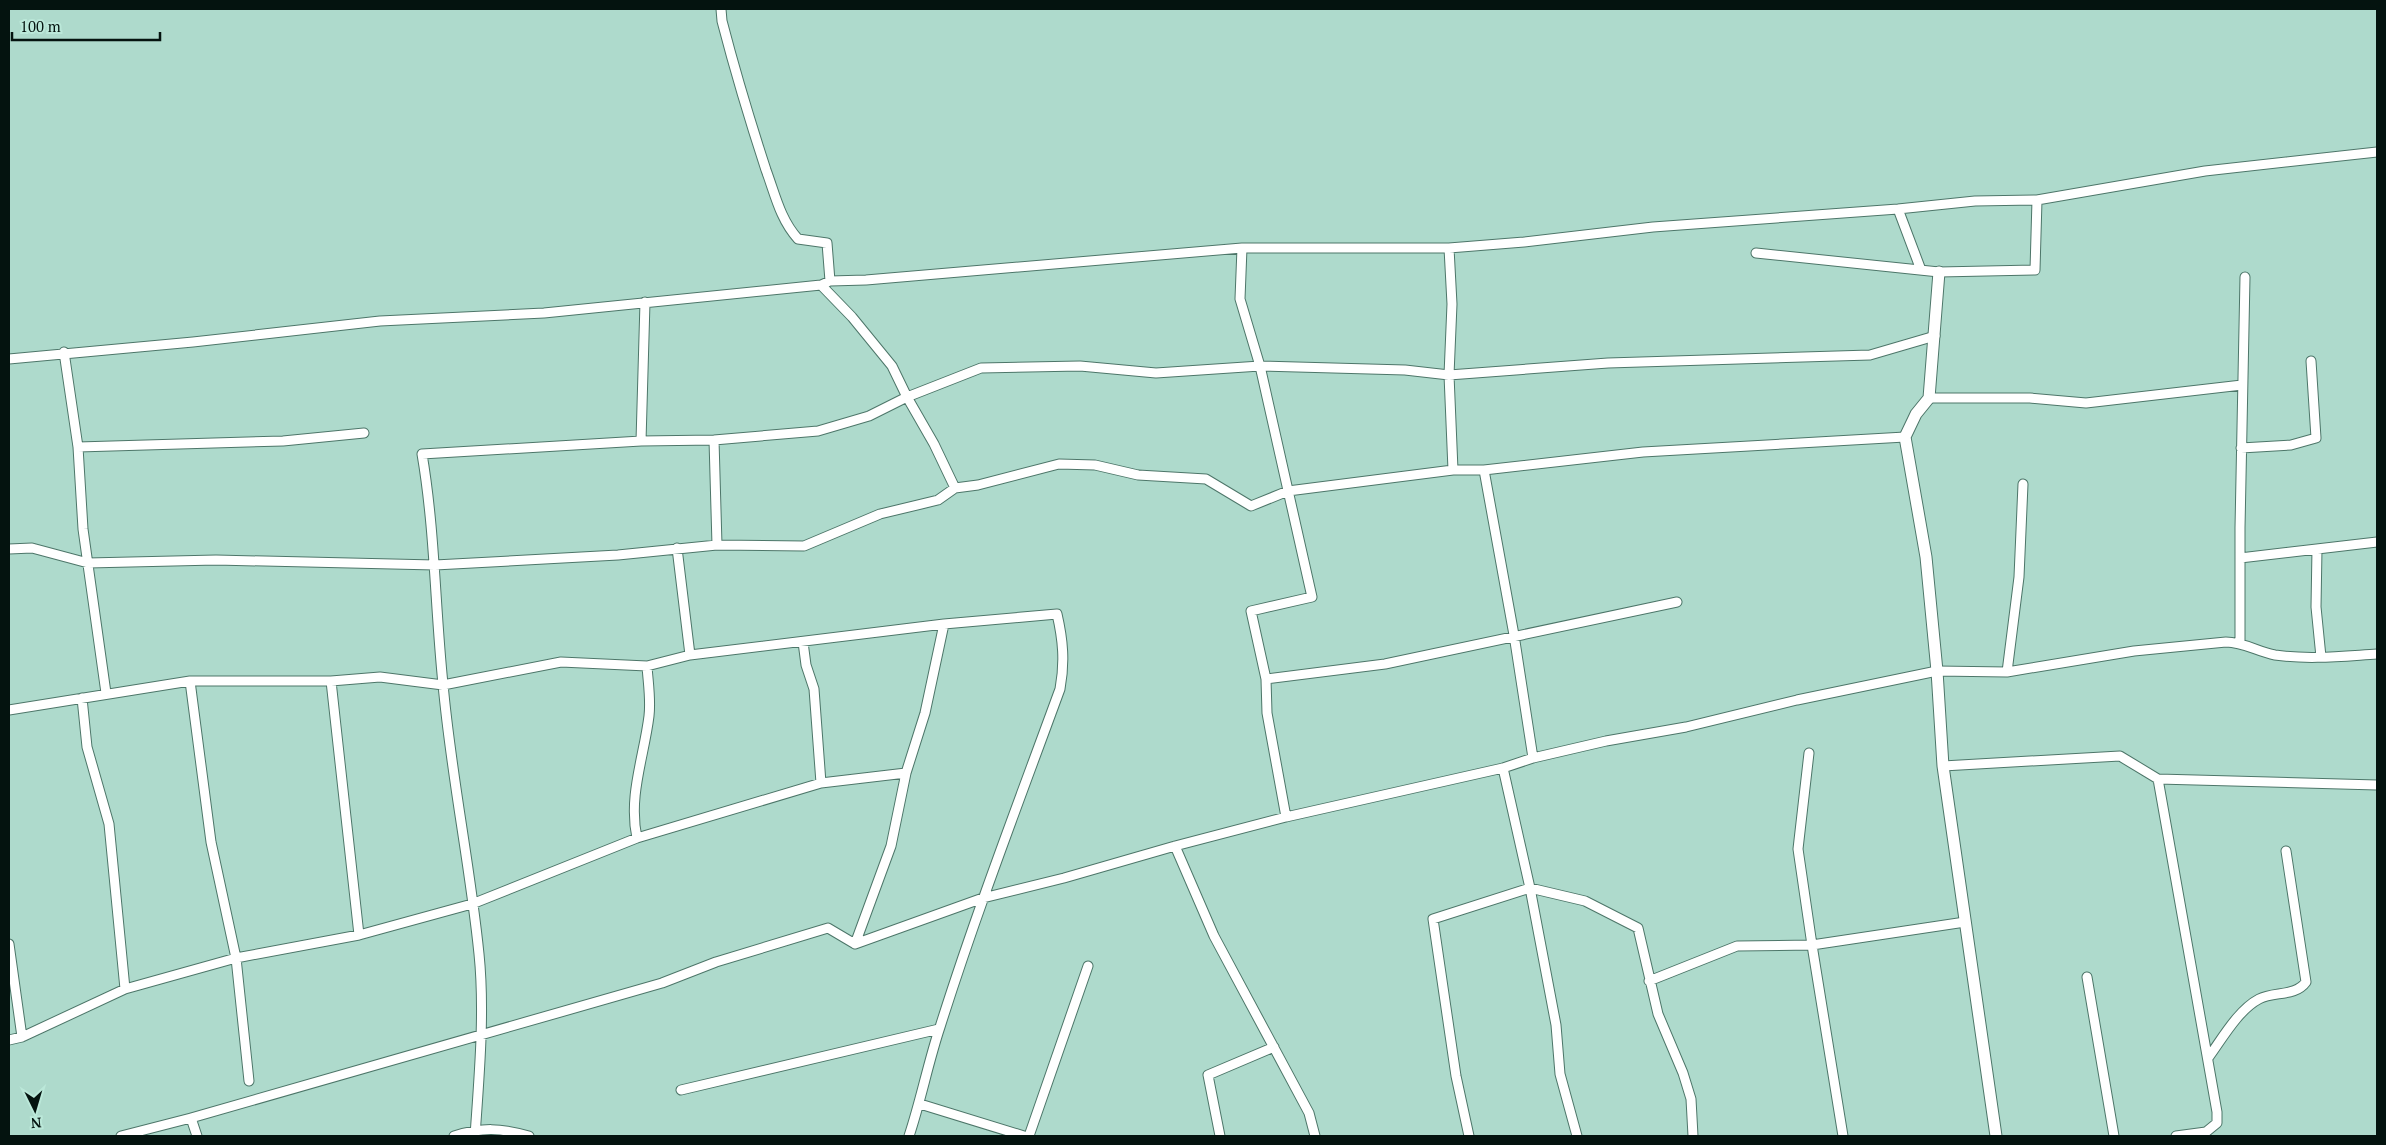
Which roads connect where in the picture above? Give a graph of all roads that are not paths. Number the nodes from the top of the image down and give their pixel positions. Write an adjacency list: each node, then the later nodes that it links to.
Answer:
1 (721, 9): 11 (street)
2 (2377, 152): 3 (street)
3 (2037, 200): 4 (street); 9 (street)
4 (1898, 209): 6 (street); 8 (street)
5 (1242, 248): 6 (street); 11 (street); 17 (street)
6 (1449, 248): 18 (street)
7 (1756, 253): 8 (street)
8 (1921, 270): 9 (street)
9 (1939, 272): 13 (street)
10 (2245, 277): 19 (street)
11 (826, 283): 12 (street); 20 (street)
12 (645, 302): 14 (street); 25 (street)
13 (1935, 336): 18 (street); 21 (street)
14 (64, 352): 15 (street); 26 (street)
15 (9, 359)
16 (2311, 361): 27 (street)
17 (1260, 366): 18 (street); 20 (street); 32 (street)
18 (1449, 375): 28 (street)
19 (2242, 386): 21 (street); 27 (street)
20 (907, 397): 24 (street); 31 (street)
21 (1928, 398): 23 (street)
22 (364, 433): 26 (street)
23 (1905, 437): 29 (street); 50 (street)
24 (714, 440): 25 (street); 34 (street)
25 (641, 442): 40 (street)
26 (78, 447): 39 (street)
27 (2241, 448): 38 (street)
28 (1453, 470): 29 (street); 32 (street)
29 (1484, 470): 43 (street)
30 (2023, 484): 51 (street)
31 (955, 488): 32 (street); 34 (street)
32 (1288, 491): 52 (street)
33 (2377, 542): 37 (street)
34 (717, 545): 35 (street)
35 (678, 548): 40 (street); 47 (street)
36 (9, 549): 39 (street)
37 (2317, 549): 38 (street); 48 (street)
38 (2240, 558): 45 (street)
39 (88, 563): 40 (street); 56 (street)
40 (435, 565): 55 (street)
41 (1677, 602): 43 (street)
42 (944, 624): 44 (street); 63 (street); 72 (street)
43 (1514, 635): 52 (street); 60 (street)
44 (803, 642): 47 (street); 65 (street)
45 (2240, 642): 48 (street); 51 (street)
46 (2377, 654): 48 (street)
47 (690, 655): 49 (street)
48 (2321, 657)
49 (647, 666): 55 (street); 68 (street)
50 (1937, 670): 51 (street); 60 (street); 61 (street)
51 (2006, 672)
52 (1266, 679): 67 (street)
53 (190, 681): 54 (street); 56 (street); 79 (street)
54 (331, 681): 55 (street); 75 (street)
55 (443, 685): 73 (street)
56 (106, 693): 57 (street)
57 (82, 698): 58 (street); 83 (street)
58 (9, 710)
59 (1809, 753): 78 (street)
60 (1533, 758): 62 (street)
61 (1943, 766): 64 (street); 74 (street)
62 (1503, 768): 67 (street); 71 (street)
63 (906, 772): 65 (street); 77 (street)
64 (2158, 779): 66 (street); 89 (street)
65 (821, 783): 68 (street)
66 (2377, 785)
67 (1286, 817): 69 (street)
68 (637, 838): 73 (street)
69 (1175, 846): 72 (street); 88 (street)
70 (2286, 851): 89 (street)
71 (1530, 888): 82 (street); 104 (street); 105 (street)
72 (983, 898): 77 (street); 84 (street)
73 (472, 904): 75 (street); 85 (street)
74 (1965, 922): 78 (street); 108 (street)
75 (359, 935): 79 (street)
76 (9, 944): 86 (street)
77 (855, 944): 85 (street)
78 (1812, 945): 82 (street); 107 (street)
79 (236, 958): 83 (street); 90 (street)
80 (1088, 966): 101 (street)
81 (2087, 977): 109 (street)
82 (1649, 981): 106 (street)
83 (125, 989): 86 (street)
84 (939, 1029): 91 (street); 92 (street)
85 (480, 1034): 93 (street); 94 (street)
86 (22, 1037): 87 (street)
87 (9, 1040)
88 (1274, 1047): 102 (street); 103 (street)
89 (2208, 1058): 110 (street)
90 (249, 1081)
91 (681, 1090)
92 (920, 1104): 99 (street); 100 (street)
93 (191, 1118): 95 (street); 96 (street)
94 (475, 1133): 97 (street); 98 (street)
95 (121, 1136)
96 (197, 1136)
97 (454, 1136)
98 (529, 1136)
99 (909, 1136)
100 (1024, 1136)
101 (1029, 1136)
102 (1220, 1136)
103 (1315, 1136)
104 (1469, 1136)
105 (1577, 1136)
106 (1693, 1136)
107 (1843, 1136)
108 (1996, 1136)
109 (2114, 1136)
110 (2176, 1136)

